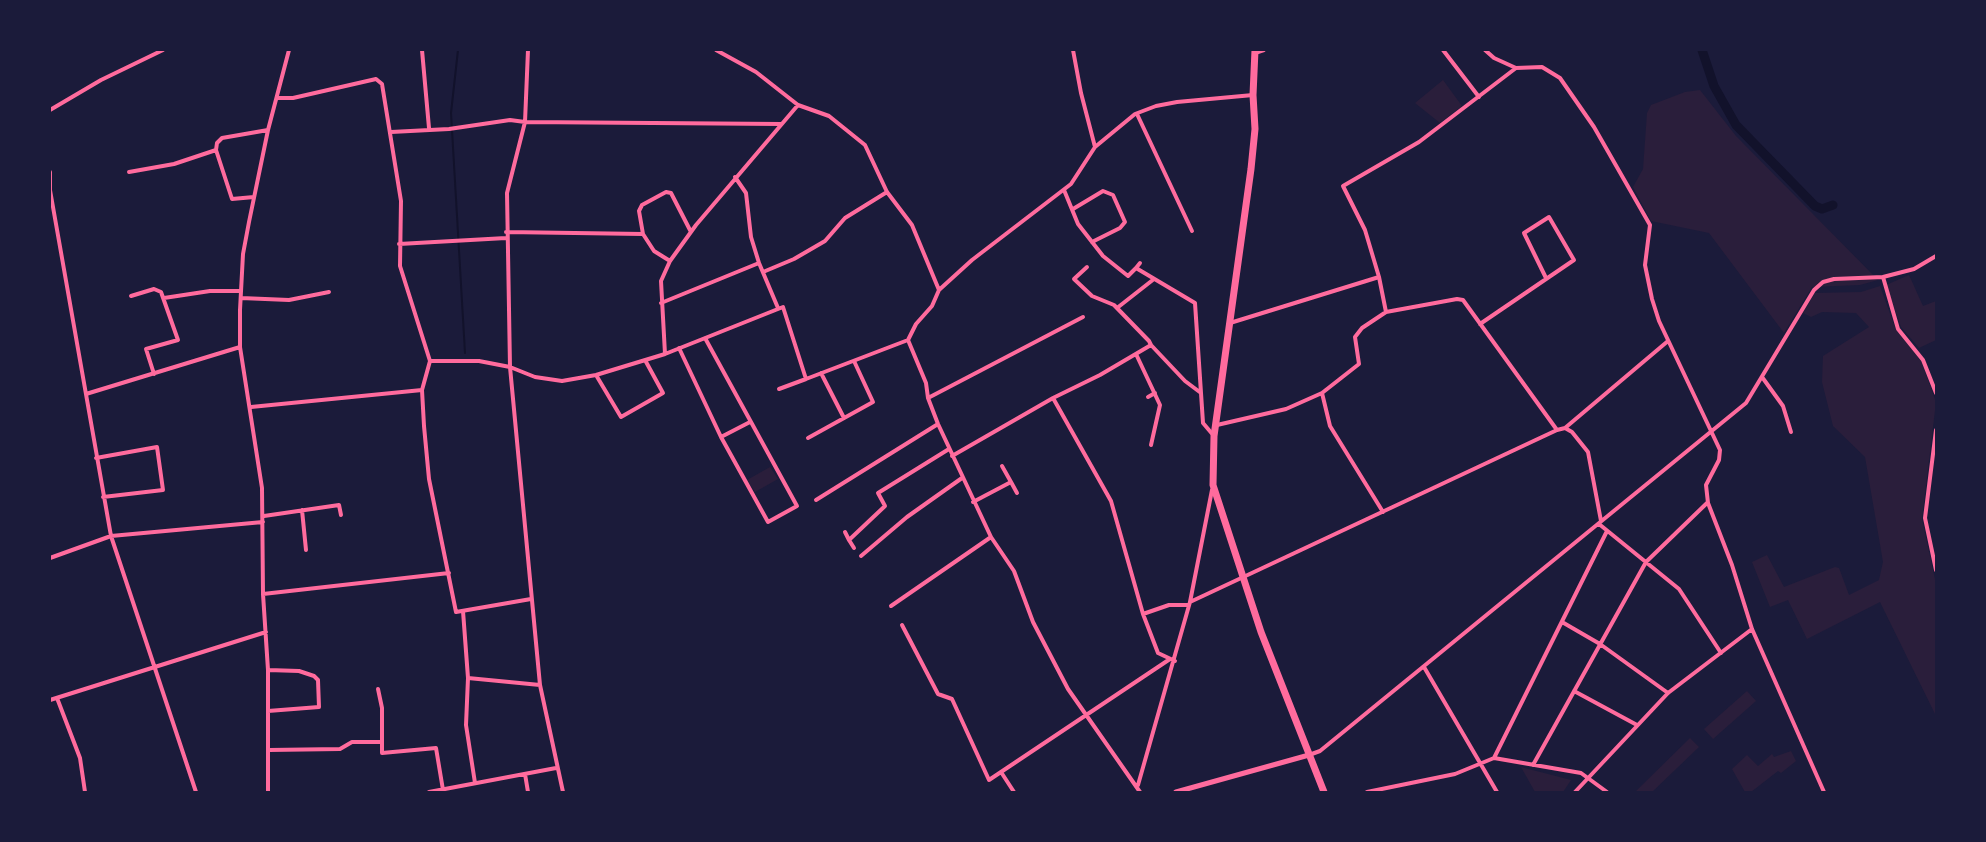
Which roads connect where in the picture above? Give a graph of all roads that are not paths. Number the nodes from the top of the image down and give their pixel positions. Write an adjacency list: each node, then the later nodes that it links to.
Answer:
1 (163, 50): 10 (street)
2 (289, 50): 15 (street)
3 (422, 50): 21 (street)
4 (528, 50): 19 (street)
5 (716, 50): 16 (street)
6 (1073, 50): 24 (street)
7 (1264, 50): 11 (street)
8 (1443, 50): 14 (street)
9 (1485, 50): 12 (street)
10 (154, 51): 17 (street)
11 (1255, 52): 13 (main road)
12 (1516, 68): 14 (street); 66 (street)
13 (1253, 95): 18 (street); 62 (main road)
14 (1479, 97): 47 (street)
15 (277, 98): 22 (street); 23 (street)
16 (798, 105): 20 (street); 30 (street)
17 (50, 110)
18 (1137, 114): 24 (street); 34 (street)
19 (525, 122): 20 (street); 21 (street); 33 (street)
20 (781, 124): 28 (street)
21 (429, 128): 23 (street)
22 (268, 130): 25 (street); 31 (street)
23 (392, 132): 39 (street)
24 (1095, 147): 29 (street)
25 (216, 150): 27 (street); 31 (street)
26 (50, 172): 87 (street)
27 (129, 172)
28 (735, 177): 35 (street); 42 (street)
29 (1064, 190): 32 (street); 51 (street)
30 (887, 192): 46 (street); 51 (street)
31 (254, 197): 52 (street)
32 (1072, 209): 38 (street); 38 (street)
33 (506, 231): 36 (street); 37 (street)
34 (1191, 231)
35 (691, 232): 36 (street); 41 (street)
36 (643, 234): 41 (street)
37 (506, 238): 39 (street); 75 (street)
38 (1092, 242): 45 (street)
39 (399, 244): 73 (street)
40 (1936, 256): 48 (street)
41 (670, 261): 57 (street)
42 (759, 263): 46 (street); 57 (street)
43 (1140, 263): 45 (street)
44 (1087, 267): 59 (street)
45 (1136, 268): 50 (street)
46 (763, 272): 58 (street)
47 (1379, 277): 60 (street); 62 (street)
48 (1883, 277): 79 (street); 86 (street)
49 (1546, 278): 49 (street); 63 (street)
50 (1154, 279): 59 (street); 84 (street)
51 (939, 290): 65 (street)
52 (241, 291): 55 (street); 56 (street)
53 (329, 292): 56 (street)
54 (131, 296): 55 (street)
55 (164, 298): 76 (street)
56 (241, 298): 68 (street)
57 (661, 303): 70 (street)
58 (778, 308): 64 (street); 80 (street)
59 (1117, 308): 67 (street)
60 (1386, 312): 63 (street); 85 (street)
61 (1083, 317): 89 (street)
62 (1230, 323): 95 (main road)
63 (1480, 324): 97 (street)
64 (705, 338): 69 (street); 93 (street)
65 (908, 340): 74 (street); 89 (street)
66 (1668, 341): 96 (street); 98 (street)
67 (1151, 345): 71 (street); 84 (street)
68 (240, 347): 76 (street); 91 (street)
69 (678, 348): 70 (street); 102 (street)
70 (665, 354): 72 (street)
71 (1136, 354): 83 (street); 90 (street)
72 (645, 360): 78 (street); 78 (street)
73 (430, 361): 75 (street); 82 (street)
74 (854, 361): 77 (street); 92 (street)
75 (510, 367): 78 (street); 137 (street)
76 (154, 374): 87 (street)
77 (821, 374): 80 (street); 92 (street)
78 (596, 375)
79 (1762, 377): 98 (street); 100 (street)
80 (806, 379): 81 (street)
81 (778, 389)
82 (422, 390): 91 (street); 134 (street)
83 (1155, 393): 88 (street); 104 (street)
84 (1202, 393): 101 (street)
85 (1322, 393): 95 (street); 118 (street)
86 (1936, 393)
87 (86, 394): 107 (street)
88 (1148, 397)
89 (928, 398): 94 (street)
90 (1053, 398): 106 (street); 141 (street)
91 (251, 408): 120 (street)
92 (844, 418): 103 (street)
93 (750, 422): 102 (street); 102 (street)
94 (938, 424): 105 (street); 114 (street)
95 (1216, 425): 101 (main road)
96 (1565, 428): 97 (street); 122 (street)
97 (1557, 430): 118 (street)
98 (1712, 430): 116 (street); 122 (street)
99 (1936, 430): 133 (street)
100 (1791, 432)
101 (1214, 436): 111 (main road)
102 (721, 437)
103 (808, 438)
104 (1151, 446)
105 (949, 449): 106 (street); 127 (street)
106 (952, 456): 109 (street)
107 (96, 458): 113 (street); 113 (street)
108 (1002, 466): 110 (street)
109 (962, 478): 115 (street); 130 (street)
110 (1011, 482): 112 (street); 115 (street)
111 (1213, 485): 135 (main road); 138 (street)
112 (1017, 493)
113 (103, 497): 125 (street)
114 (816, 500)
115 (973, 502): 126 (street)
116 (1708, 503): 132 (street); 144 (street)
117 (302, 510): 119 (street); 120 (street); 129 (street)
118 (1383, 512): 135 (street)
119 (341, 514)
120 (264, 516): 121 (street)
121 (263, 522): 125 (street); 136 (street)
122 (1600, 523): 123 (street); 149 (street)
123 (1607, 531): 132 (street); 142 (street)
124 (845, 532): 127 (street)
125 (111, 536): 131 (street); 150 (street)
126 (991, 537): 139 (street); 160 (street)
127 (849, 540): 128 (street)
128 (854, 548)
129 (306, 550)
130 (861, 556)
131 (50, 558)
132 (1646, 562): 146 (street); 147 (street)
133 (1936, 570)
134 (449, 573): 136 (street); 140 (street)
135 (1244, 579): 138 (street); 164 (main road)
136 (263, 594): 145 (street)
137 (531, 599): 140 (street); 153 (street)
138 (1190, 603): 141 (street); 148 (street)
139 (891, 606)
140 (463, 611): 152 (street)
141 (1143, 614): 148 (street)
142 (1562, 622): 146 (street); 165 (street)
143 (902, 625): 169 (street)
144 (1752, 629): 147 (street); 191 (street)
145 (266, 632): 150 (street); 151 (street)
146 (1600, 644): 155 (street); 156 (street)
147 (1721, 654): 156 (street)
148 (1173, 660): 160 (street); 174 (street)
149 (1424, 666): 164 (street); 166 (street)
150 (154, 667): 157 (street); 177 (street)
151 (268, 670): 159 (street); 159 (street)
152 (468, 678): 153 (street); 172 (street)
153 (540, 685): 168 (street)
154 (378, 689): 162 (street)
155 (1574, 691): 161 (street); 167 (street)
156 (1668, 693): 161 (street)
157 (57, 698): 158 (street); 176 (street)
158 (50, 700)
159 (268, 711): 163 (street)
160 (1086, 715): 169 (street); 174 (street)
161 (1637, 725): 171 (street)
162 (382, 742): 163 (street); 175 (street)
163 (269, 750): 178 (street)
164 (1309, 755): 185 (street); 186 (main road)
165 (1494, 758): 166 (street); 167 (street)
166 (1482, 764): 187 (street); 188 (street)
167 (1533, 765): 171 (street)
168 (556, 768): 170 (street); 182 (street)
169 (1001, 772): 183 (street)
170 (525, 774): 172 (street); 181 (street)
171 (1587, 777): 189 (street); 190 (street)
172 (475, 783): 173 (street)
173 (464, 785): 175 (street); 180 (street)
174 (1138, 786): 184 (street)
175 (443, 790): 179 (street)
176 (85, 792)
177 (196, 792)
178 (268, 792)
179 (429, 792)
180 (464, 792)
181 (528, 792)
182 (562, 792)
183 (1014, 792)
184 (1140, 792)
185 (1176, 792)
186 (1324, 792)
187 (1367, 792)
188 (1497, 792)
189 (1575, 792)
190 (1607, 792)
191 (1824, 792)

